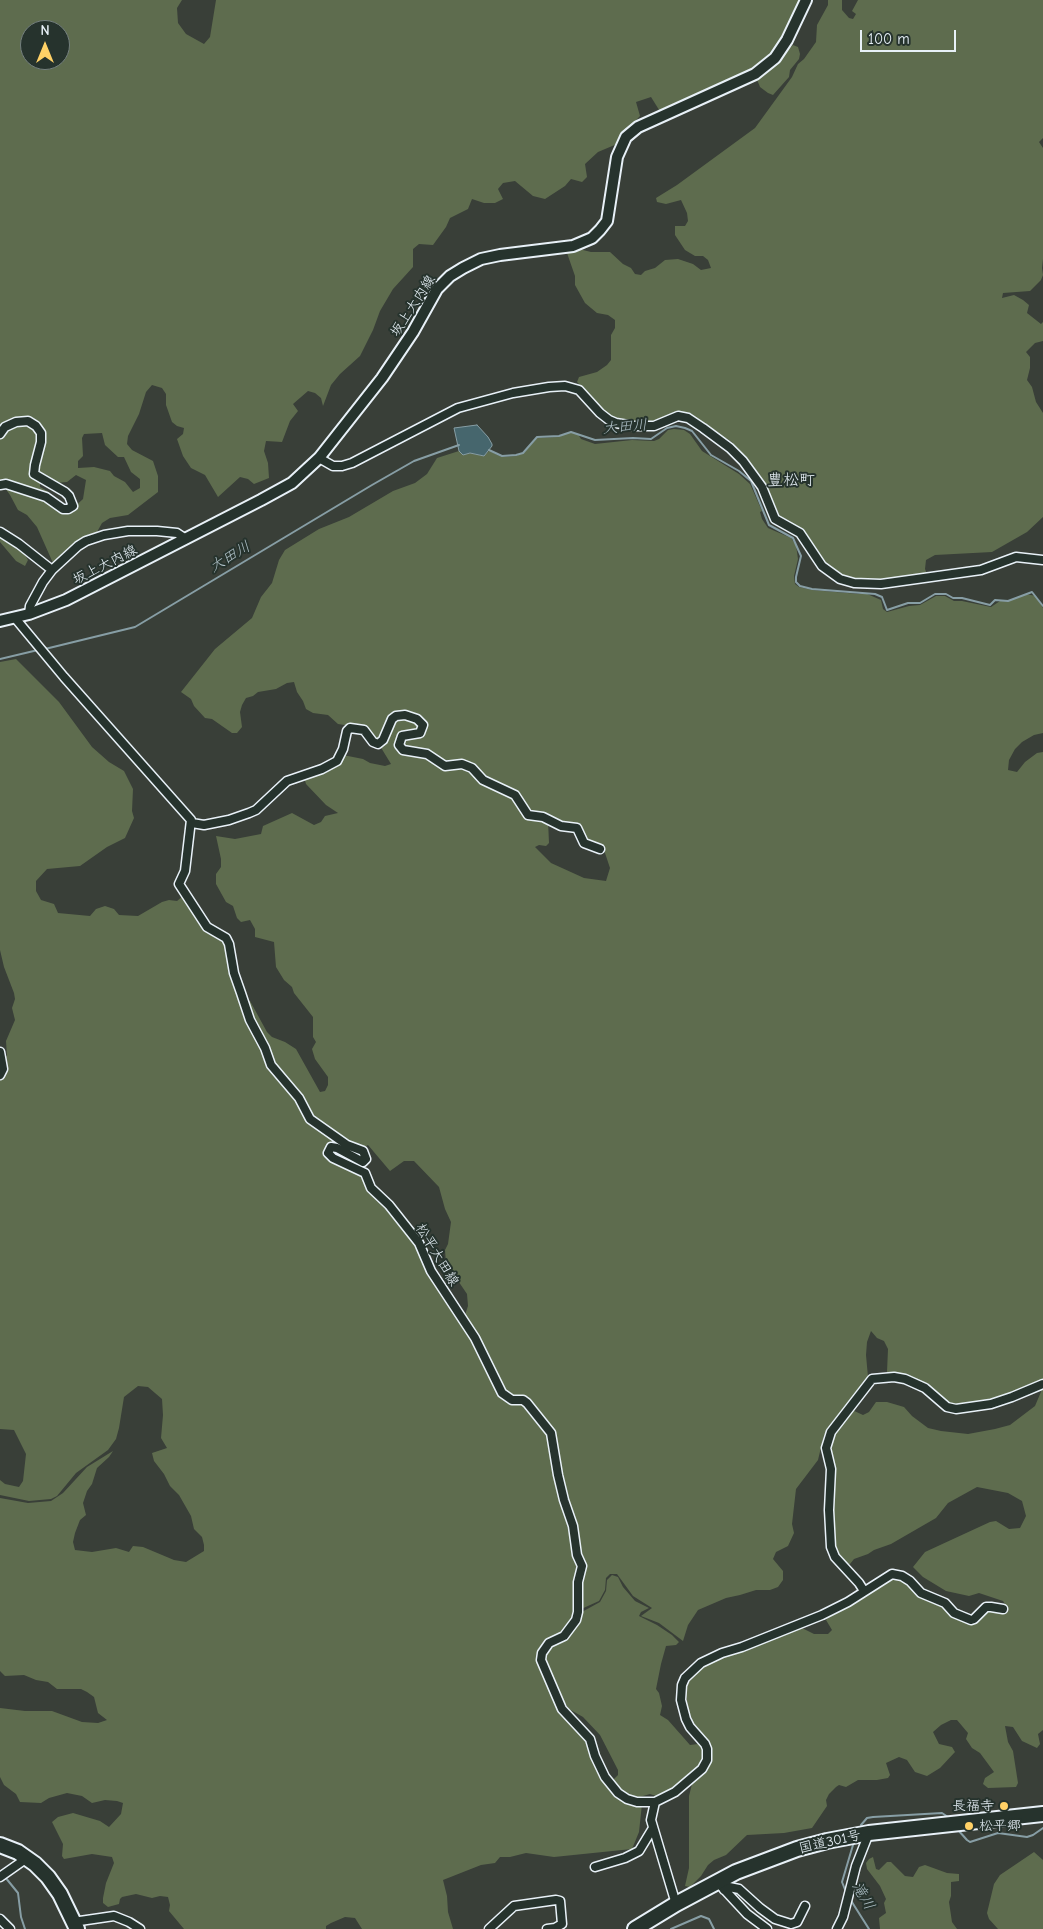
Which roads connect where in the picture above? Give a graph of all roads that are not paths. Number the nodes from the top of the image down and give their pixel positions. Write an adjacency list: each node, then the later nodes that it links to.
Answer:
1 (806, 0): 3 (main road, 坂上大内線)
2 (0, 434): 4 (street)
3 (319, 458): 6 (main road, 坂上大内線); 7 (street)
4 (0, 485)
5 (0, 532): 8 (street)
6 (186, 539): 8 (street); 9 (main road, 坂上大内線)
7 (1043, 560)
8 (52, 570): 9 (street)
9 (29, 614): 10 (main road, 坂上大内線)
10 (15, 618): 11 (main road, 坂上大内線); 12 (street)
11 (0, 621)
12 (192, 823): 13 (street); 19 (street, 松平大田線)
13 (600, 849)
14 (0, 1052): 15 (street)
15 (0, 1076)
16 (1043, 1384): 17 (street)
17 (864, 1591): 18 (street); 19 (street)
18 (1003, 1609)
19 (655, 1802): 21 (street)
20 (1043, 1814): 22 (highway, 国道301号)
21 (653, 1828): 25 (street); 28 (street)
22 (869, 1833): 27 (highway, 国道301号); 38 (street)
23 (0, 1845): 24 (highway)
24 (27, 1858): 26 (street); 31 (highway)
25 (595, 1866)
26 (0, 1877)
27 (720, 1886): 28 (highway, 国道301号); 29 (street); 37 (street)
28 (676, 1904): 36 (highway, 国道301号)
29 (805, 1906)
30 (0, 1919): 32 (street)
31 (75, 1926): 33 (street)
32 (10, 1929)
33 (140, 1929)
34 (489, 1929): 35 (street)
35 (547, 1929)
36 (635, 1929)
37 (767, 1929)
38 (837, 1929)

